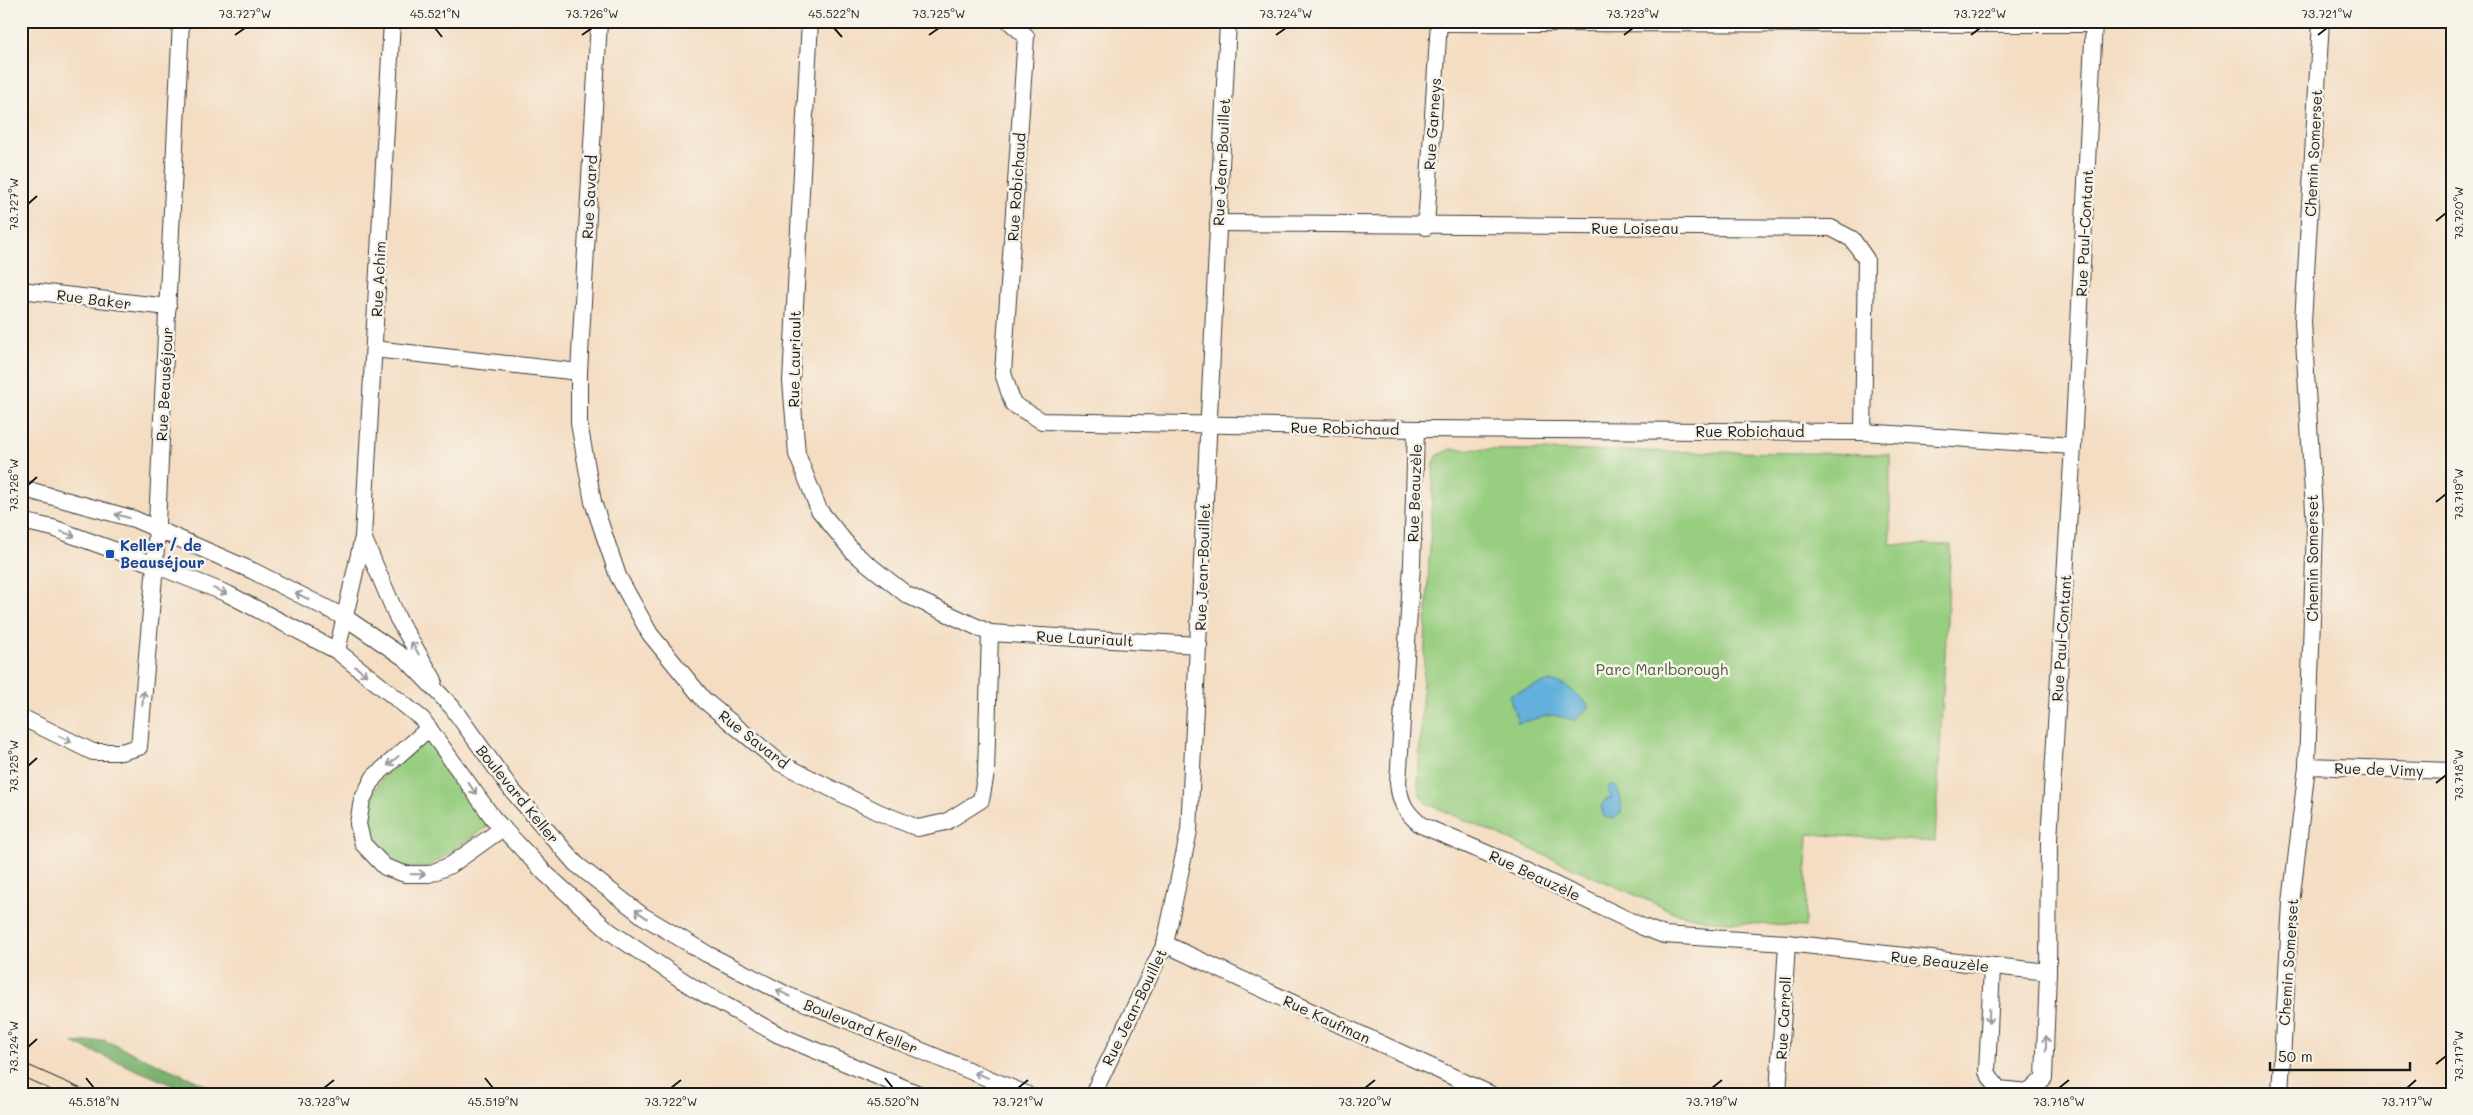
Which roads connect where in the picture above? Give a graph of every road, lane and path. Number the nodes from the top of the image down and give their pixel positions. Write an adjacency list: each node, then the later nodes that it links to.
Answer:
1 (181, 21): 13 (street, Rue Beauséjour)
2 (392, 21): 14 (street, Rue Achim)
3 (599, 21): 15 (street, Rue Savard)
4 (810, 21): 26 (street, Rue Lauriault)
5 (1009, 21): 16 (street, Rue Robichaud)
6 (1228, 21): 10 (street, Rue Jean-Bouillet)
7 (2321, 21): 32 (street, Chemin Somerset)
8 (1439, 22): 9 (street); 11 (street, Rue Garneys)
9 (2094, 22): 19 (street, Rue Paul-Contant)
10 (1218, 223): 11 (street, Rue Loiseau); 16 (street, Rue Jean-Bouillet)
11 (1426, 227): 18 (street, Rue Loiseau)
12 (21, 290): 13 (street, Rue Baker)
13 (168, 307): 22 (street, Rue Beauséjour)
14 (374, 349): 15 (street); 23 (street, Rue Achim)
15 (579, 372): 26 (street, Rue Savard)
16 (1208, 426): 17 (street, Rue Robichaud); 27 (street, Rue Jean-Bouillet)
17 (1416, 429): 18 (street, Rue Robichaud); 35 (street, Rue Beauzèle)
18 (1863, 432): 19 (street, Rue Robichaud)
19 (2073, 446): 38 (street, Rue Paul-Contant)
20 (21, 488): 22 (street, Boulevard Keller, one-way to 20)
21 (21, 521): 24 (street, Boulevard Keller, one-way to 24)
22 (157, 529): 24 (street, Rue Beauséjour); 25 (street, Boulevard Keller, one-way to 22)
23 (363, 537): 25 (street, Rue Achim); 29 (street, Rue Achim, one-way to 23)
24 (156, 565): 28 (street, Boulevard Keller, one-way to 28); 30 (street, Rue Beauséjour, one-way to 24)
25 (346, 618): 28 (street, Rue Achim); 29 (street, Boulevard Keller)
26 (990, 633): 27 (street, Rue Lauriault)
27 (1199, 644): 36 (street, Rue Jean-Bouillet)
28 (337, 651): 31 (street, Boulevard Keller, one-way to 31)
29 (449, 705): 40 (street, Boulevard Keller, one-way to 29)
30 (21, 717)
31 (429, 728): 34 (street, Boulevard Keller, one-way to 34); 34 (street, one-way to 34)
32 (2307, 766): 33 (street, Rue de Vimy); 44 (street, Chemin Somerset)
33 (2452, 771)
34 (503, 828): 39 (street, Boulevard Keller)
35 (1787, 943): 37 (street, Rue Beauzèle); 43 (street, Rue Carroll)
36 (1165, 944): 41 (street, Rue Jean-Bouillet); 42 (street, Rue Kaufman)
37 (1992, 967): 38 (street, Rue Beauzèle); 38 (street, Rue Paul-Contant, one-way to 38)
38 (2048, 972)
39 (919, 1094)
40 (1026, 1094)
41 (1092, 1094)
42 (1490, 1094)
43 (1778, 1094)
44 (2280, 1094)

